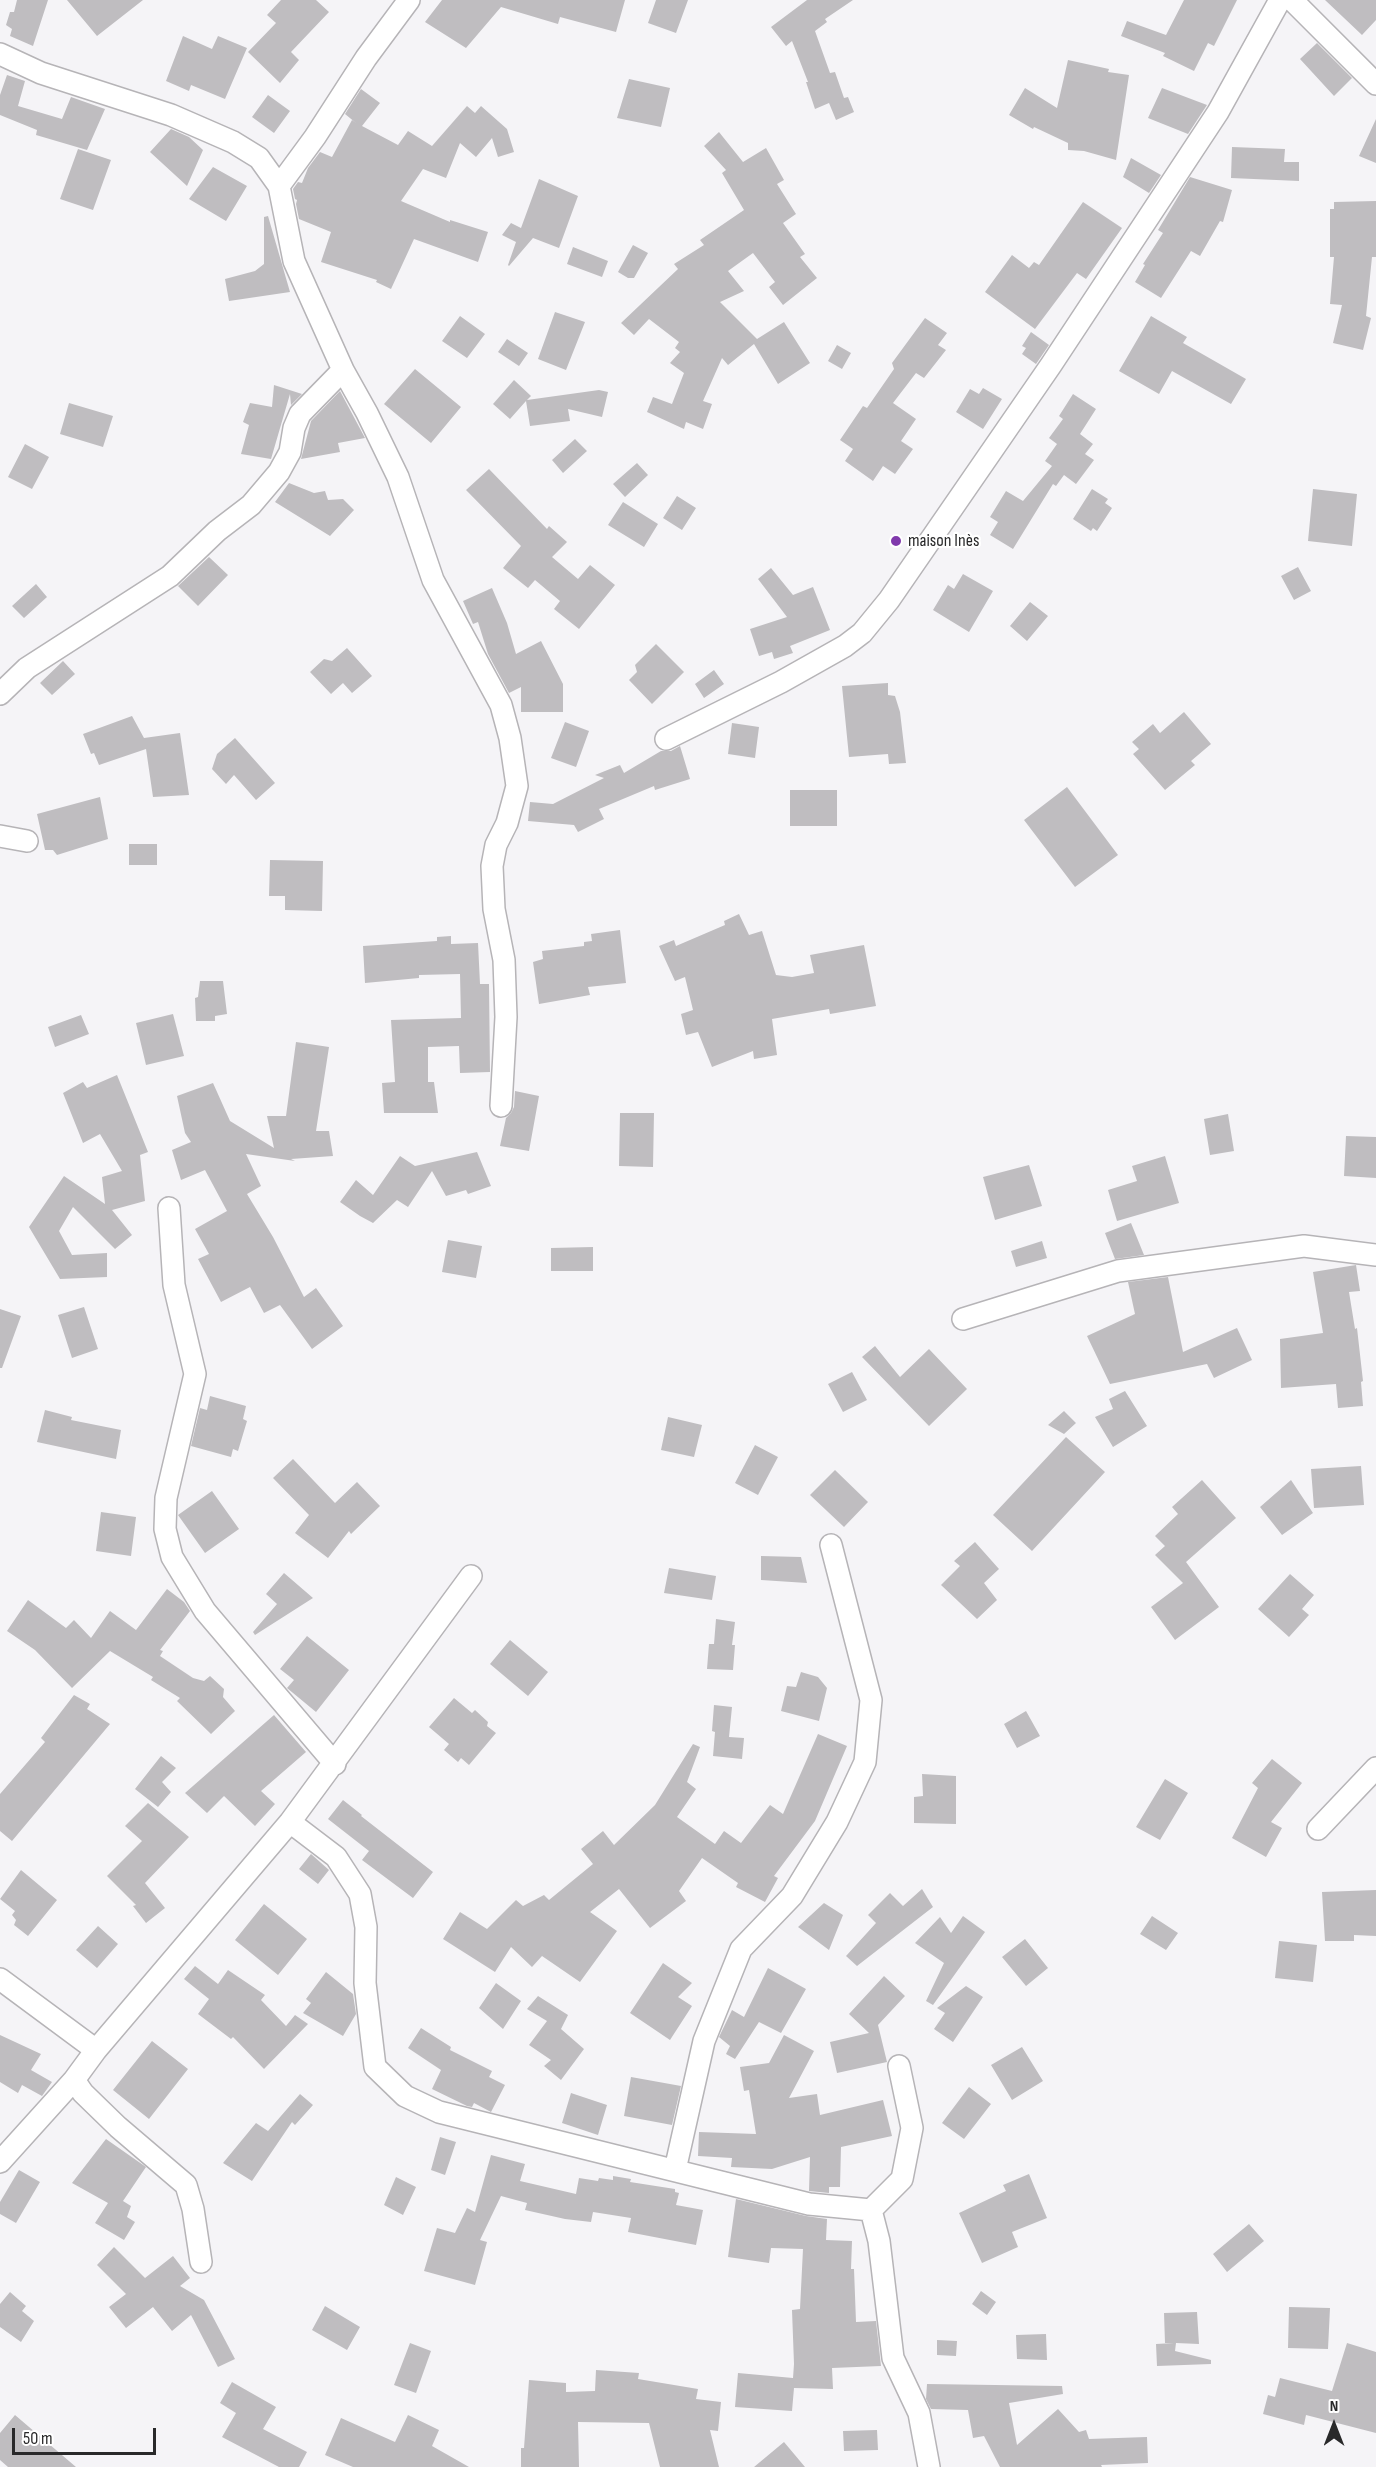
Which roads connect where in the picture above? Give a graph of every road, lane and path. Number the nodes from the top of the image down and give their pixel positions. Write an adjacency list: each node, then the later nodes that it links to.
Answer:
1 (409, 0): 6 (street)
2 (1280, 0): 9 (street)
3 (1292, 0): 5 (street)
4 (0, 54): 6 (street)
5 (1376, 84)
6 (279, 186): 7 (street)
7 (343, 370): 8 (street); 12 (street)
8 (0, 694)
9 (666, 739)
10 (0, 836): 11 (street)
11 (27, 841)
12 (501, 1106)
13 (169, 1208): 18 (street)
14 (1376, 1255): 15 (street)
15 (963, 1319)
16 (831, 1545): 27 (street)
17 (471, 1576): 18 (street)
18 (335, 1764): 20 (street)
19 (1376, 1768): 21 (street)
20 (290, 1822): 23 (street); 27 (street)
21 (1318, 1829)
22 (0, 1979): 23 (street)
23 (96, 2050): 25 (street)
24 (899, 2066): 28 (street)
25 (74, 2080): 26 (street); 29 (street)
26 (0, 2162)
27 (675, 2170): 28 (street)
28 (871, 2210): 30 (street)
29 (201, 2262)
30 (928, 2467)

